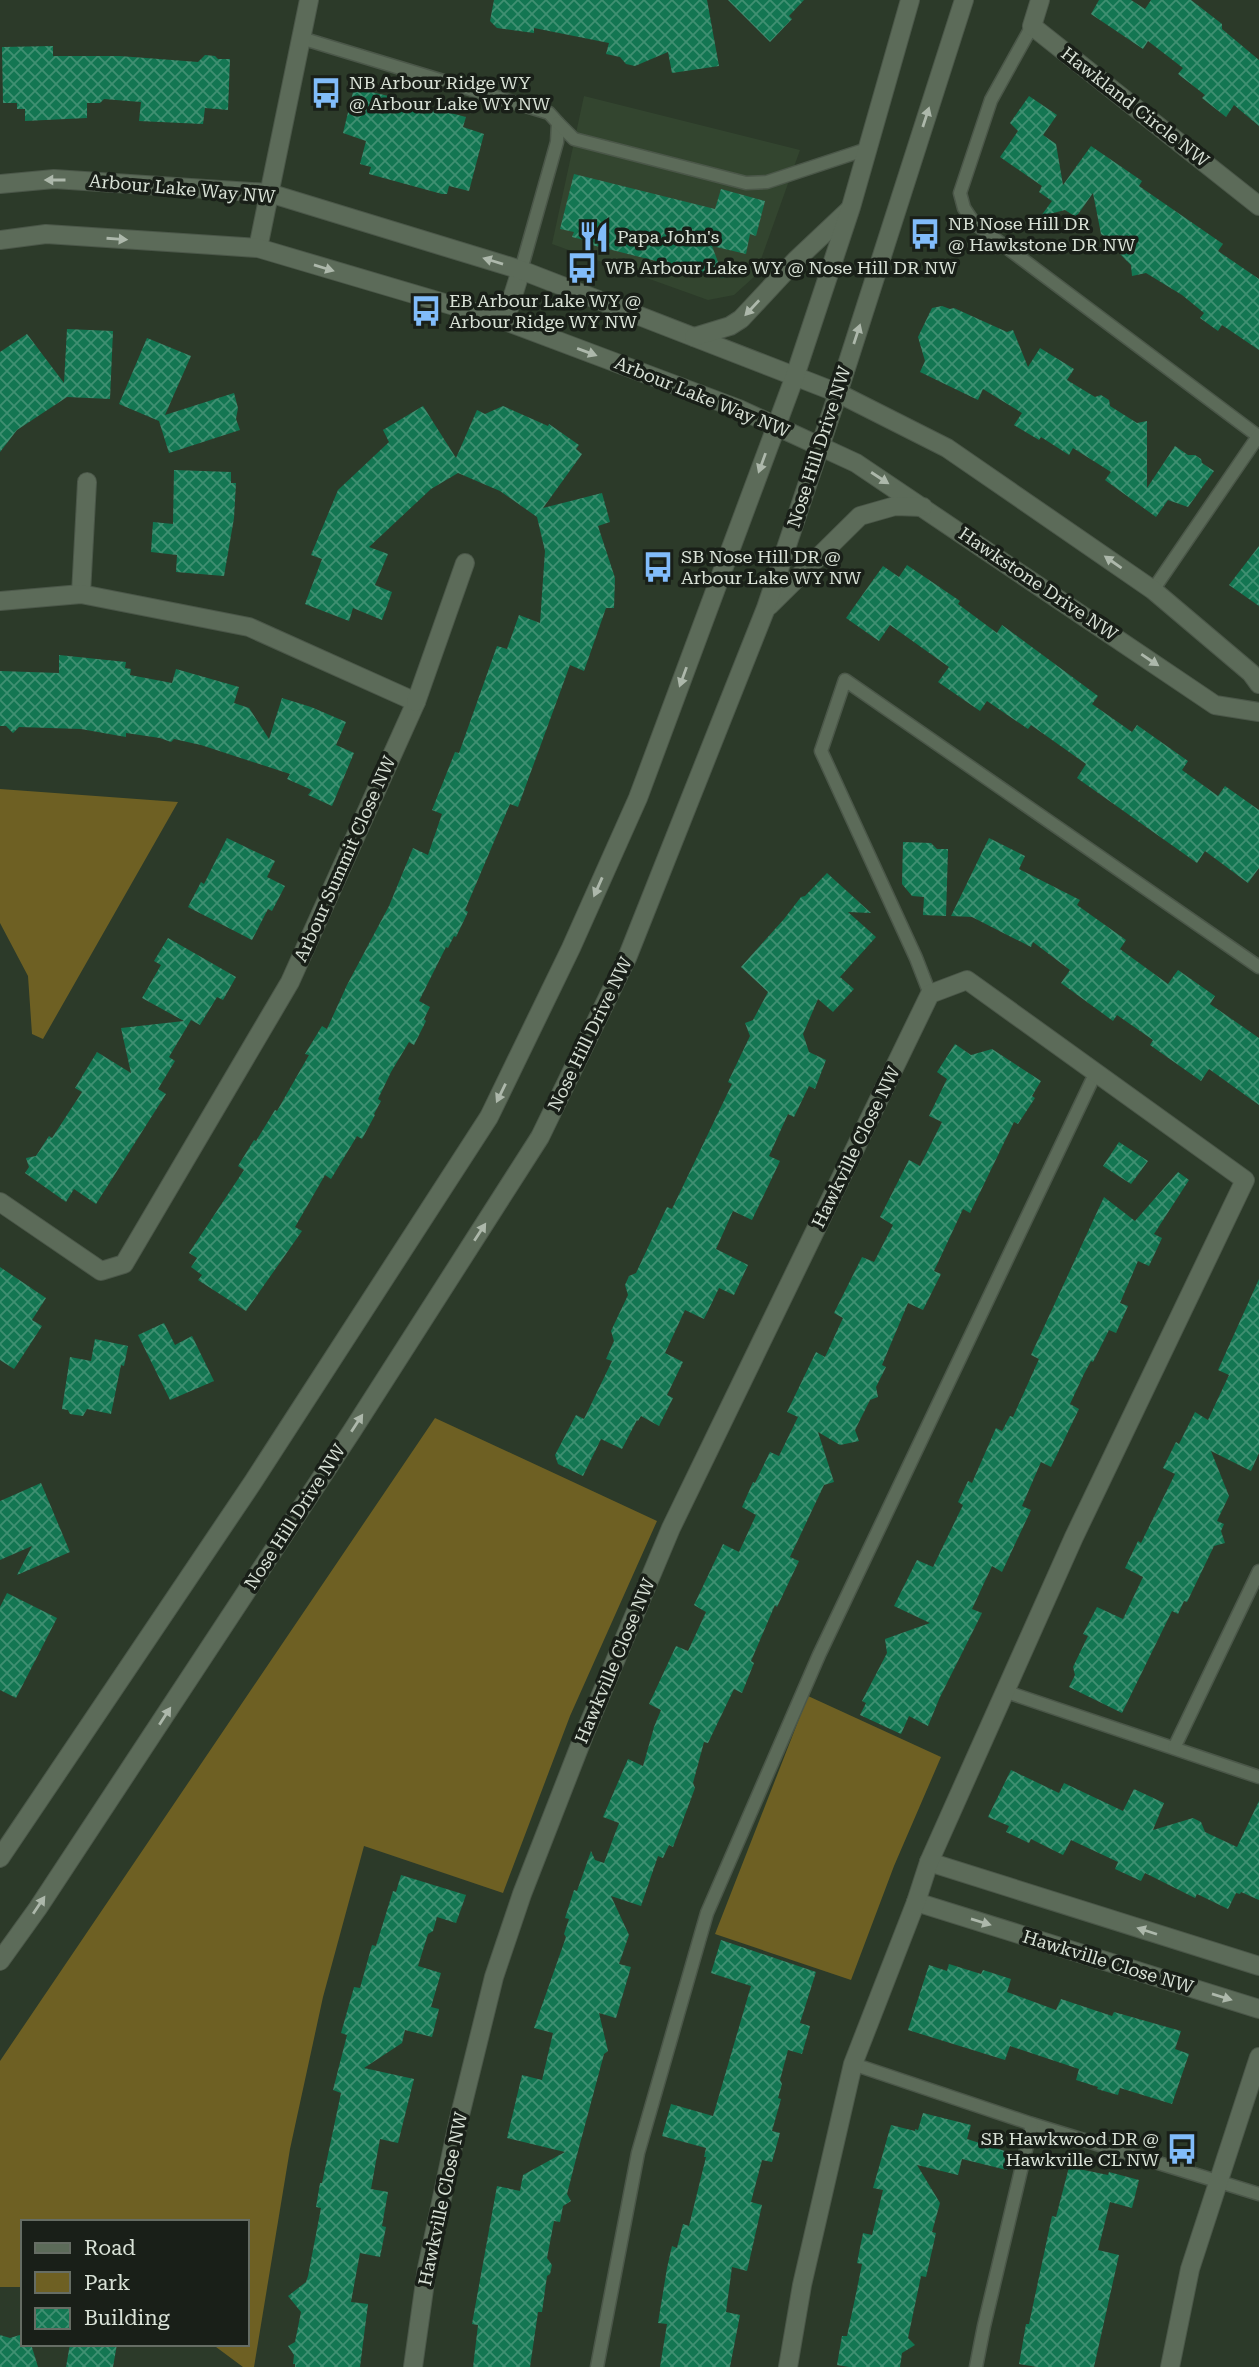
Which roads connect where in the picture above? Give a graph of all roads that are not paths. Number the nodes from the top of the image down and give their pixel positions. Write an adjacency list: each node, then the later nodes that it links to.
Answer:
1 (309, 0): 6 (street)
2 (910, 0): 8 (street)
3 (964, 0): 19 (street, Nose Hill Drive NW, one-way to 3)
4 (1040, 0): 5 (street)
5 (1032, 26): 11 (street, Hawkland Circle NW); 21 (lane)
6 (301, 38): 7 (lane); 10 (street)
7 (558, 123): 8 (lane); 15 (lane)
8 (867, 149): 12 (street)
9 (0, 184): 10 (street, Arbour Lake Way NW, one-way to 9)
10 (269, 193): 14 (street); 15 (street, Arbour Lake Way NW, one-way to 10)
11 (1259, 206)
12 (851, 207): 17 (street, one-way to 17); 18 (street)
13 (0, 240): 14 (street, Arbour Lake Way NW, one-way to 14)
14 (258, 248): 16 (street, Arbour Lake Way NW, one-way to 16)
15 (521, 270): 16 (street); 17 (street, Arbour Lake Way NW)
16 (505, 321): 20 (street, Arbour Lake Way NW, one-way to 20)
17 (694, 337): 18 (street, Arbour Lake Way NW)
18 (795, 376): 19 (street, Arbour Lake Way NW); 20 (street)
19 (838, 393): 22 (street, Nose Hill Drive NW); 26 (street, one-way to 19)
20 (776, 425): 22 (street, Arbour Lake Way NW); 41 (street, one-way to 41)
21 (1259, 436): 26 (lane)
22 (820, 445): 24 (street, Hawkstone Drive NW, one-way to 24); 29 (street, Nose Hill Drive NW)
23 (87, 482): 27 (street)
24 (923, 507): 29 (street); 32 (street, Hawkstone Drive NW, one-way to 32)
25 (465, 563): 31 (street)
26 (1153, 590): 30 (street)
27 (81, 594): 28 (street); 31 (street)
28 (0, 601)
29 (766, 608): 44 (street, Nose Hill Drive NW, one-way to 29)
30 (1259, 684)
31 (416, 702): 36 (street, Arbour Summit Close NW)
32 (1259, 712)
33 (1259, 967): 34 (lane)
34 (930, 994): 35 (street); 52 (street, Hawkville Close NW)
35 (1095, 1073): 38 (street); 53 (lane)
36 (0, 1202)
37 (1259, 1571): 39 (lane)
38 (1004, 1691): 39 (lane); 42 (street)
39 (1174, 1748): 40 (lane)
40 (1259, 1777)
41 (0, 1858)
42 (929, 1862): 43 (street); 45 (street, one-way to 42)
43 (916, 1902): 46 (street, Hawkville Close NW, one-way to 46); 48 (street)
44 (0, 1961)
45 (1259, 1966)
46 (1259, 2009)
47 (1259, 2057): 50 (street)
48 (853, 2064): 49 (lane); 54 (street)
49 (1032, 2124): 50 (lane); 55 (lane)
50 (1217, 2180): 51 (lane); 56 (street)
51 (1259, 2194)
52 (413, 2367)
53 (597, 2367)
54 (788, 2367)
55 (976, 2367)
56 (1170, 2367)

